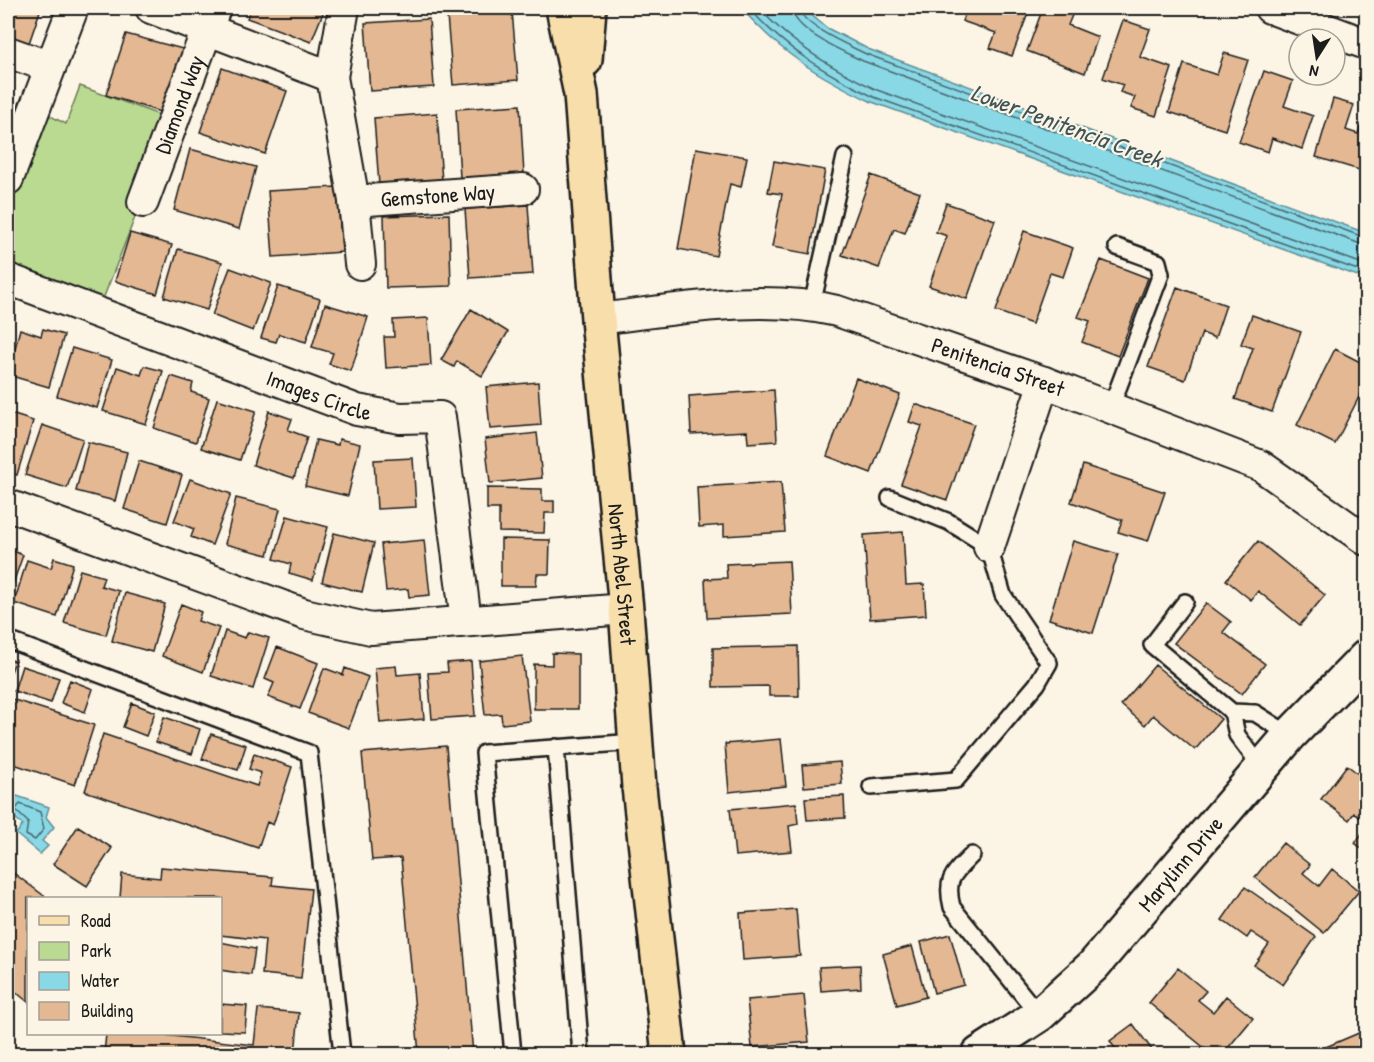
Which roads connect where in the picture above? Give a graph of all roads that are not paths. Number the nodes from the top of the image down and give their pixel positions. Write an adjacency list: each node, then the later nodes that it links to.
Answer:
1 (73, 8): 10 (street)
2 (151, 8): 7 (street)
3 (344, 8): 11 (street, Gemstone Way)
4 (563, 8): 12 (main road, North Abel Street)
5 (589, 8): 12 (main road, North Abel Street)
6 (1270, 8): 8 (street)
7 (211, 18): 11 (street); 17 (street, Diamond Way)
8 (1366, 44)
9 (8, 52): 10 (street)
10 (50, 67): 14 (street)
11 (332, 77): 16 (street, Gemstone Way)
12 (582, 94): 22 (main road, North Abel Street)
13 (845, 157): 21 (lane)
14 (8, 179)
15 (523, 189): 16 (street, Gemstone Way)
16 (354, 201): 19 (street, Gemstone Way)
17 (143, 202)
18 (1117, 247): 24 (lane)
19 (360, 264)
20 (8, 279): 31 (street, Images Circle)
21 (812, 305): 22 (street, Penitencia Street); 23 (street, Penitencia Street)
22 (598, 319): 30 (main road, North Abel Street)
23 (1044, 382): 24 (street, Penitencia Street); 28 (street)
24 (1111, 407): 27 (street, Penitencia Street)
25 (890, 498): 28 (lane)
26 (8, 505): 31 (street)
27 (1366, 540)
28 (989, 547): 39 (lane)
29 (1185, 602): 34 (lane)
30 (626, 609): 31 (street); 36 (main road, North Abel Street)
31 (466, 621)
32 (8, 640): 42 (lane)
33 (1366, 657): 35 (street, Marylinn Drive)
34 (1232, 712): 35 (lane); 38 (lane)
35 (1290, 735): 38 (street, Marylinn Drive)
36 (636, 742): 37 (lane); 45 (main road, North Abel Street)
37 (556, 747): 43 (lane); 44 (lane)
38 (1262, 768): 41 (street, Marylinn Drive)
39 (871, 787)
40 (972, 855): 41 (lane)
41 (1038, 1015): 46 (street, Marylinn Drive)
42 (342, 1054)
43 (513, 1054)
44 (581, 1054)
45 (669, 1054)
46 (979, 1054)

